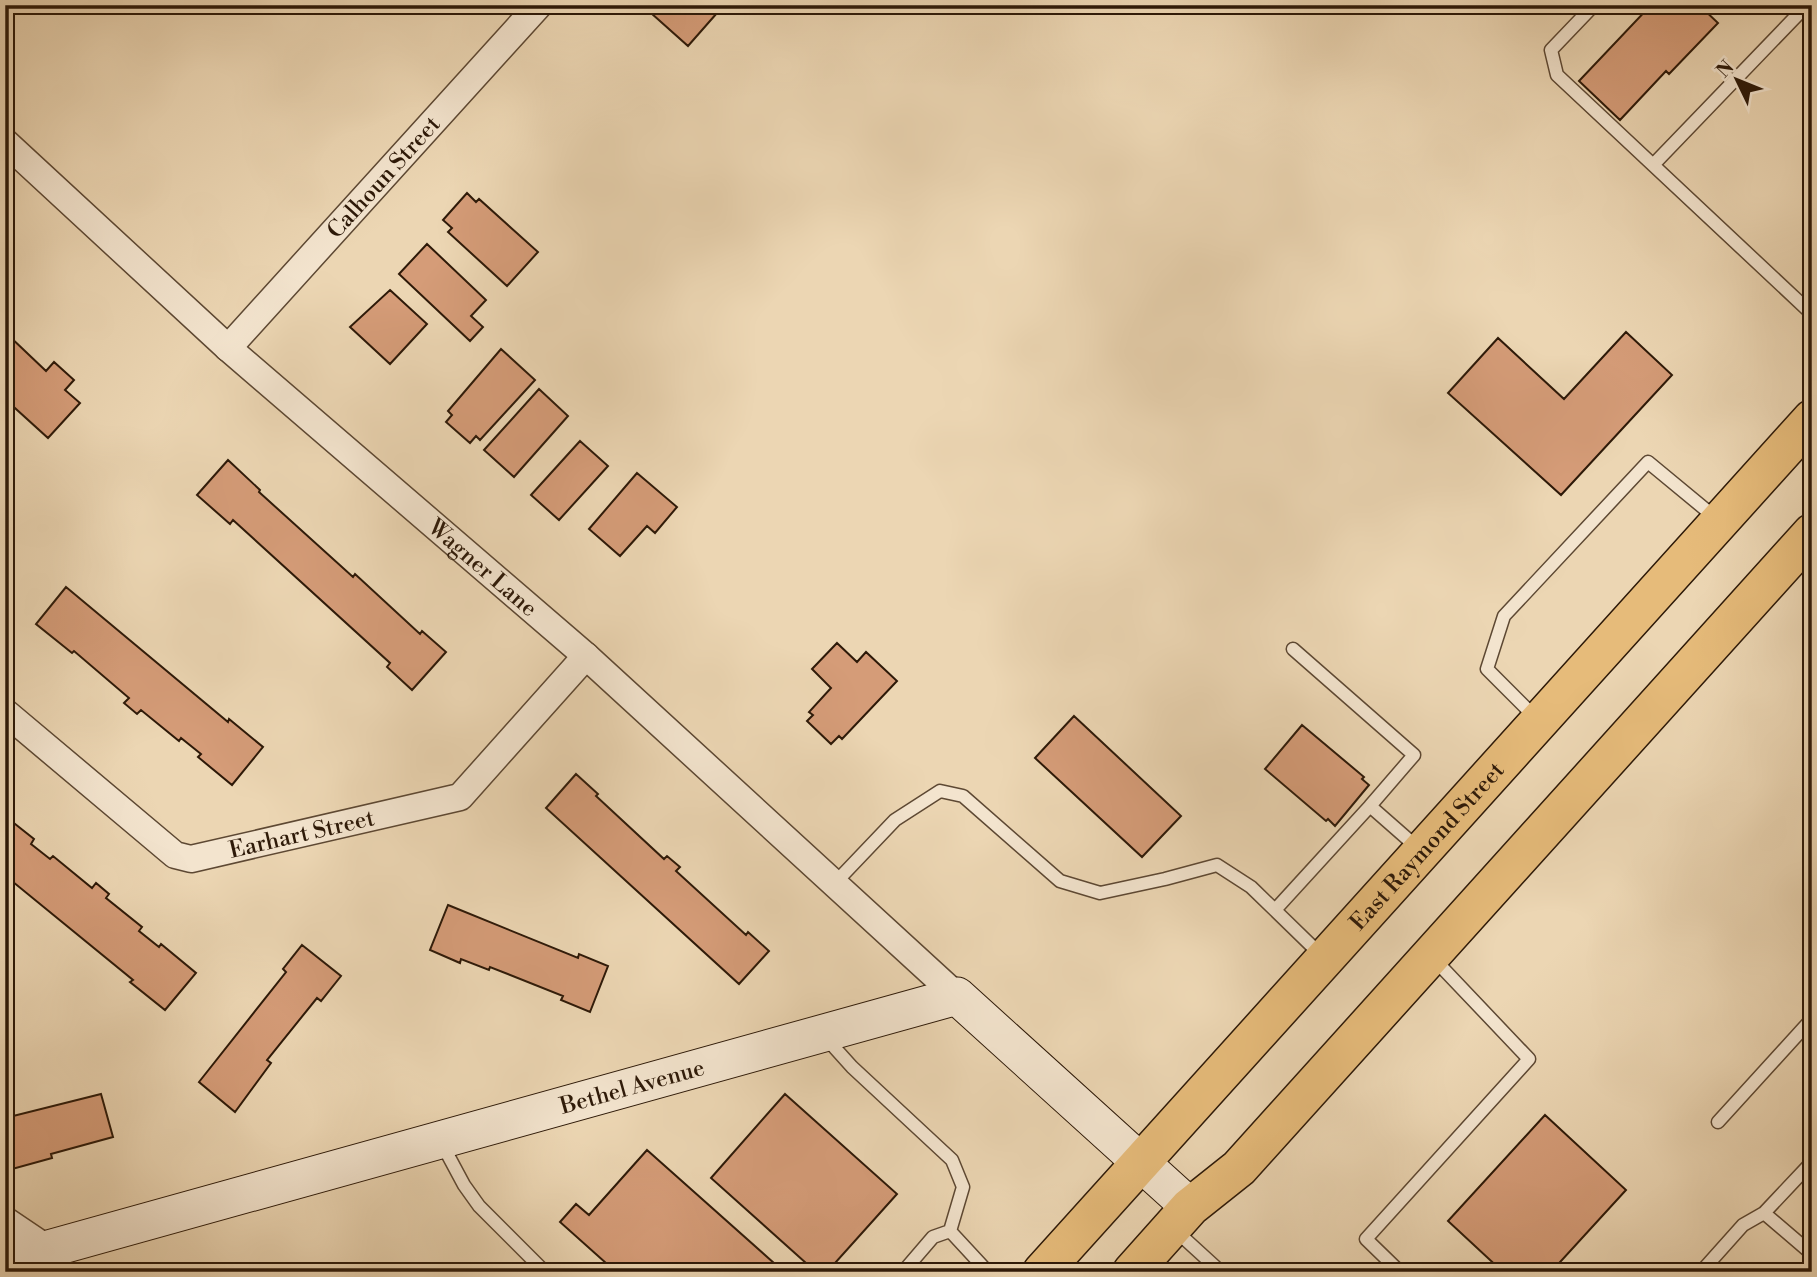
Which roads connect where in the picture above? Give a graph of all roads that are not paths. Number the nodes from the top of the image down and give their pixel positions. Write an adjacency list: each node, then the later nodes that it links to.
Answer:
1 (539, 5): 7 (street, Calhoun Street)
2 (1594, 5): 5 (lane)
3 (1807, 5): 5 (lane)
4 (5, 142): 7 (street, Wagner Lane)
5 (1653, 165): 6 (lane)
6 (1812, 314)
7 (228, 348): 12 (street, Wagner Lane)
8 (1812, 419): 9 (main road, East Raymond Street)
9 (1720, 521): 14 (main road, East Raymond Street); 14 (lane)
10 (1812, 533): 19 (main road)
11 (1293, 649): 15 (lane)
12 (586, 656): 13 (street, Earhart Street); 17 (street, Wagner Lane)
13 (5, 712)
14 (1539, 722): 16 (main road, East Raymond Street)
15 (1370, 806): 16 (lane); 18 (lane)
16 (1422, 852): 20 (main road, East Raymond Street)
17 (835, 883): 18 (lane); 21 (street, Wagner Lane)
18 (1275, 910): 20 (lane)
19 (1431, 955): 29 (main road); 41 (lane)
20 (1325, 959): 27 (main road, East Raymond Street)
21 (957, 996): 23 (street, Bethel Avenue); 27 (street)
22 (1812, 1024): 24 (lane)
23 (822, 1034): 25 (street, Bethel Avenue); 31 (lane)
24 (1718, 1122)
25 (440, 1140): 32 (street, Bethel Avenue); 35 (lane)
26 (1812, 1162): 28 (lane)
27 (1141, 1163): 29 (street); 38 (main road, East Raymond Street)
28 (1764, 1213): 33 (lane); 42 (lane)
29 (1181, 1217): 39 (main road); 40 (lane)
30 (5, 1220): 32 (street)
31 (950, 1231): 36 (lane); 37 (lane)
32 (48, 1249): 34 (street, Bethel Avenue)
33 (1812, 1254)
34 (5, 1261)
35 (545, 1272)
36 (903, 1272)
37 (988, 1272)
38 (1042, 1272)
39 (1132, 1272)
40 (1221, 1272)
41 (1400, 1272)
42 (1701, 1272)

